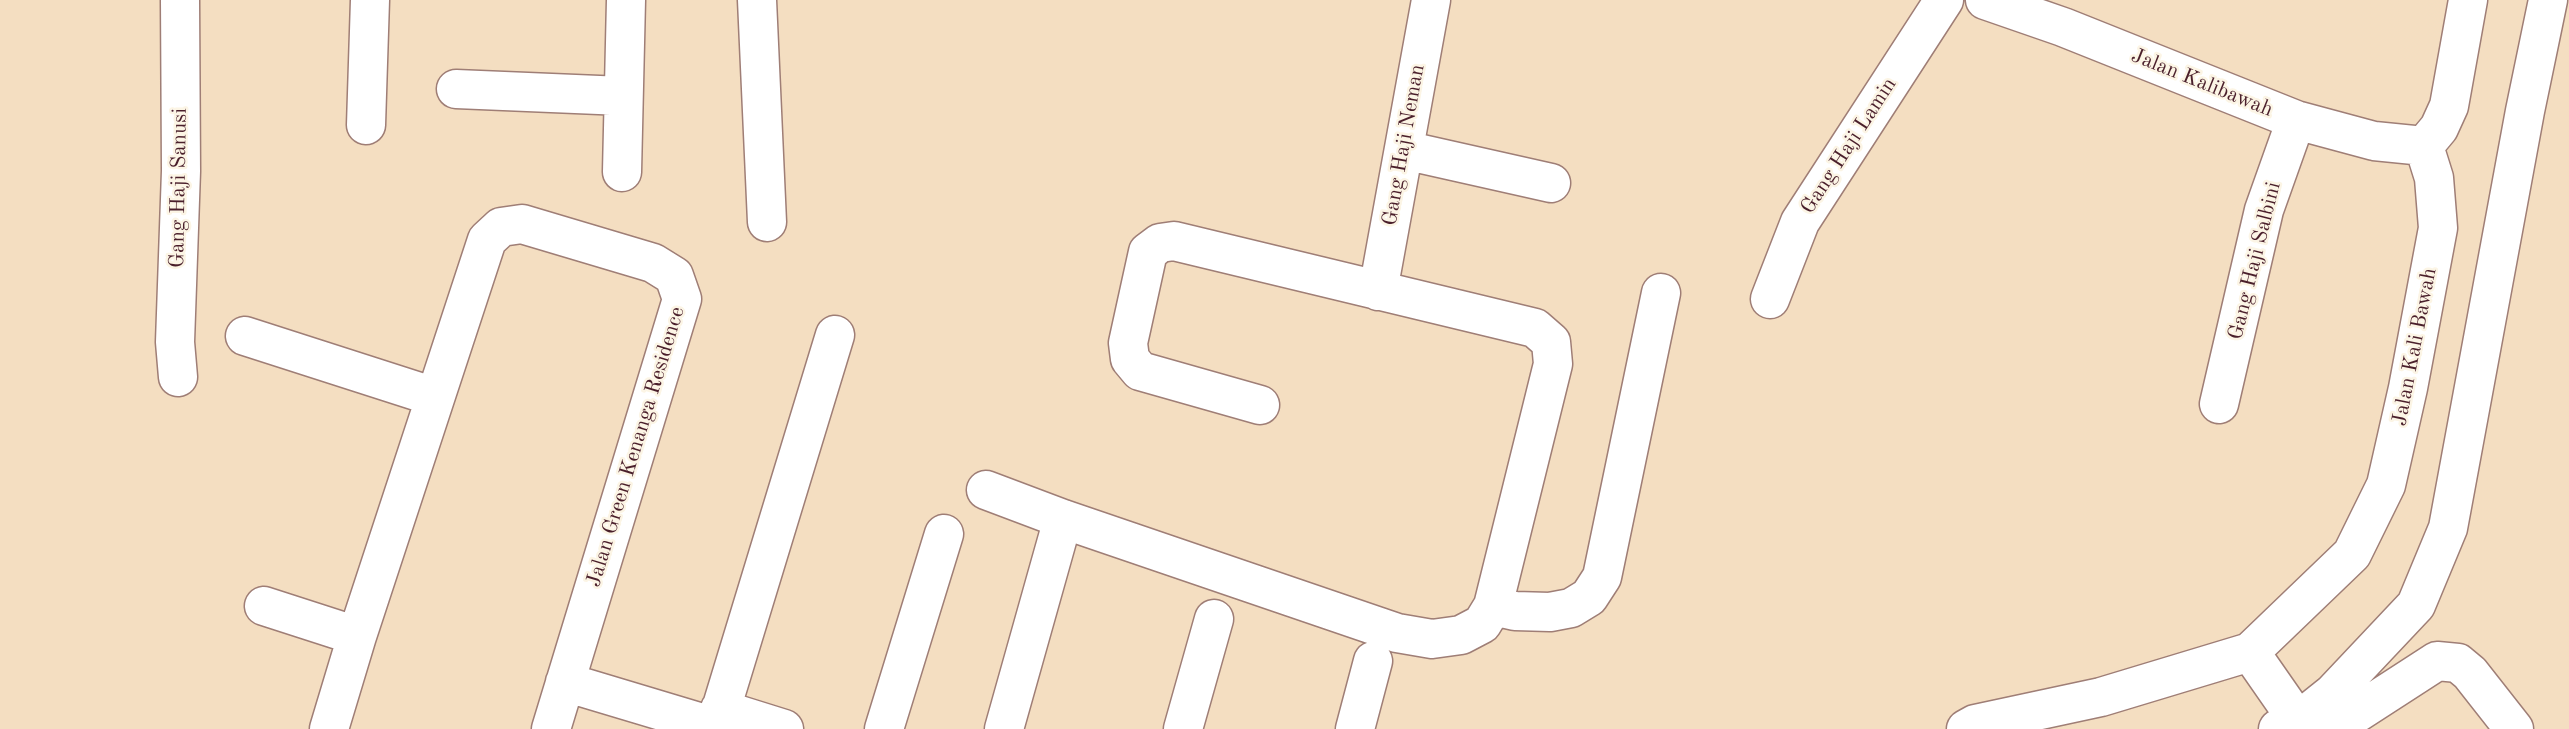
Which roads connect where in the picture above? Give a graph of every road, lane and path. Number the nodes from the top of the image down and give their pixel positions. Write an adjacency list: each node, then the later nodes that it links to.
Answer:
1 (180, 0): 24 (street, Gang Haji Sanusi)
2 (370, 0): 13 (street)
3 (626, 0): 11 (street)
4 (757, 0): 18 (street)
5 (1430, 0): 15 (street, Gang Haji Neman)
6 (1944, 0): 21 (street, Gang Haji Lamin)
7 (1985, 0): 12 (street, Jalan Kalibawah)
8 (2468, 0): 14 (street)
9 (2548, 0): 39 (street)
10 (456, 89): 11 (street)
11 (623, 96): 16 (street)
12 (2296, 120): 14 (street, Jalan Kalibawah); 26 (street, Gang Haji Salbini)
13 (366, 125)
14 (2424, 146): 36 (street, Jalan Kali Bawah)
15 (1404, 150): 17 (street); 19 (street, Gang Haji Neman)
16 (622, 172)
17 (1551, 183)
18 (767, 222)
19 (1378, 291): 27 (street); 32 (street)
20 (1661, 293): 32 (street)
21 (1770, 299)
22 (835, 335): 38 (street)
23 (245, 336): 25 (street)
24 (178, 377)
25 (435, 397): 34 (street, Jalan Green Kenanga Residence); 37 (street, Jalan Green Kenanga Residence)
26 (2219, 404)
27 (1260, 405)
28 (986, 490): 29 (street)
29 (1063, 519): 32 (street); 44 (street)
30 (944, 534): 43 (street)
31 (264, 606): 34 (street)
32 (1493, 606)
33 (1214, 619): 45 (street)
34 (357, 636): 40 (street, Jalan Green Kenanga Residence)
35 (1373, 661): 46 (street)
36 (2257, 664): 39 (street); 47 (street)
37 (565, 682): 38 (street); 41 (street, Jalan Green Kenanga Residence)
38 (717, 722): 42 (street)
39 (2300, 723): 48 (street)
40 (329, 729)
41 (551, 729)
42 (784, 729)
43 (884, 729)
44 (1004, 729)
45 (1183, 729)
46 (1355, 729)
47 (1966, 729)
48 (2514, 729)

